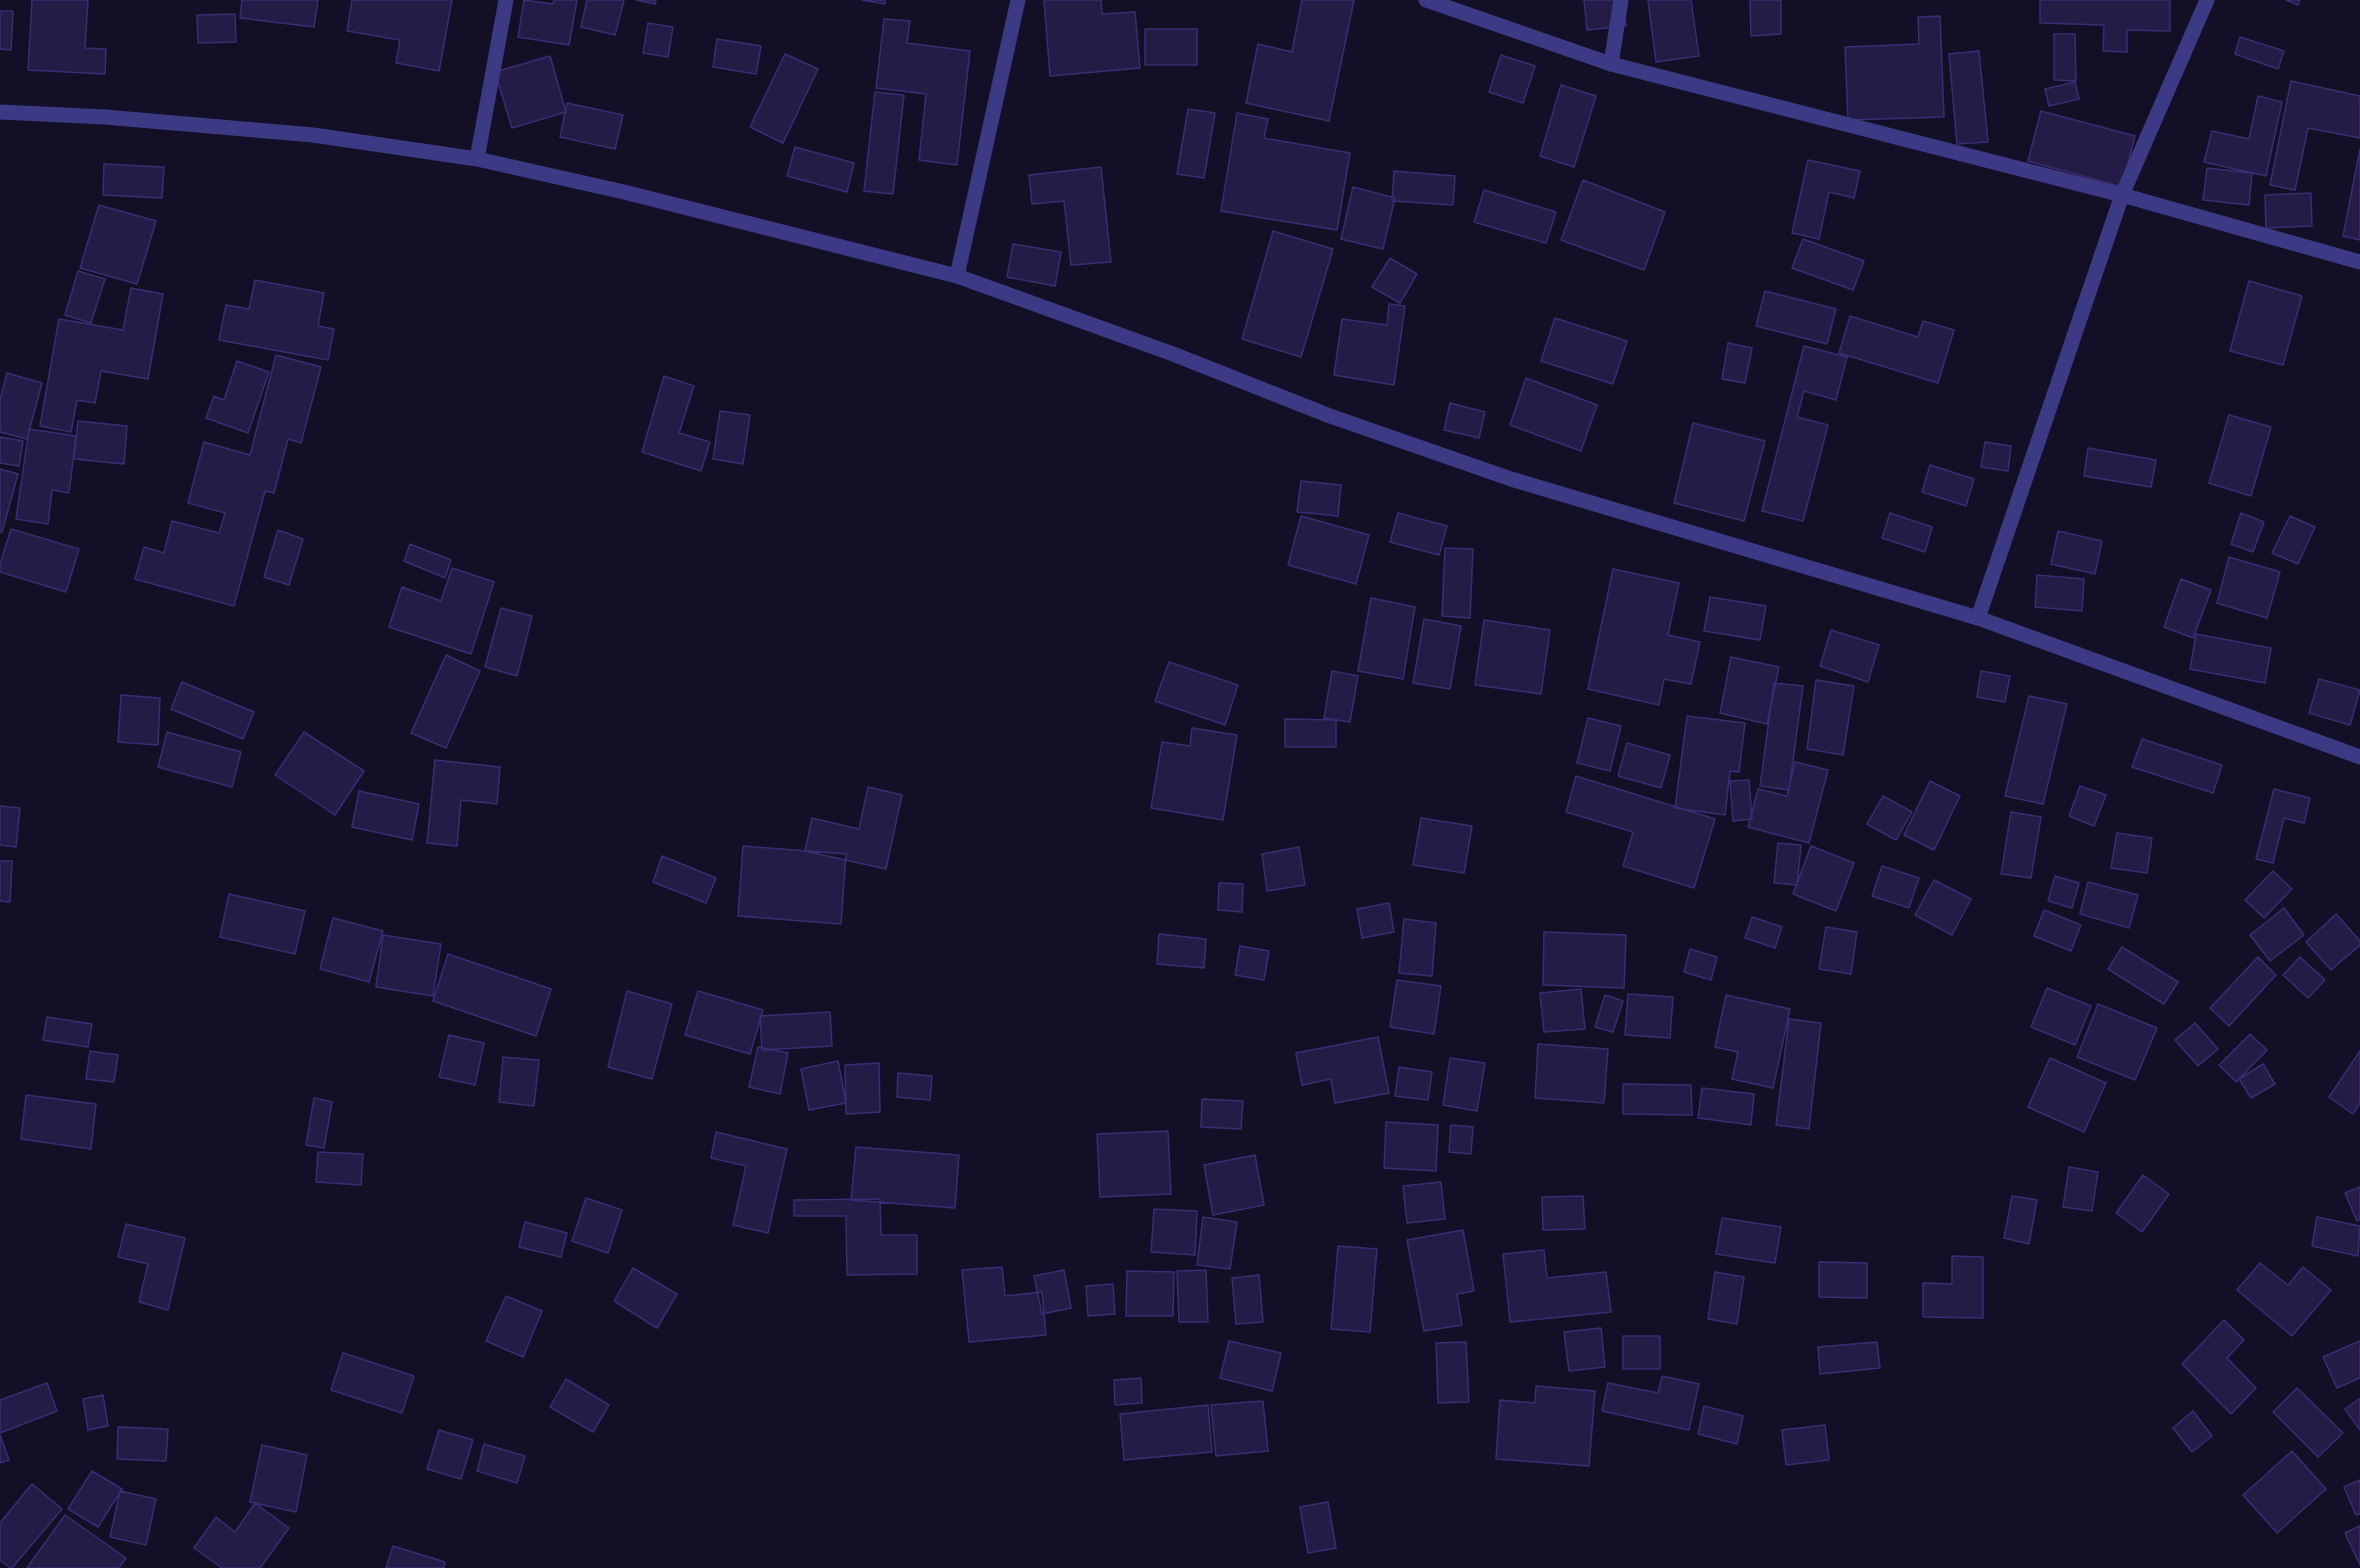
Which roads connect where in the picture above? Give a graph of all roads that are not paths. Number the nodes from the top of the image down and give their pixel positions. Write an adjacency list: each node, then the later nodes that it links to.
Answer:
1 (507, 0): 8 (street)
2 (1018, 0): 11 (street)
3 (1426, 0): 6 (street)
4 (1621, 0): 6 (street)
5 (2207, 0): 9 (street)
6 (1611, 64): 9 (street)
7 (0, 112): 8 (street)
8 (477, 159): 11 (street)
9 (2122, 195): 10 (street); 12 (street)
10 (2360, 262)
11 (957, 276): 12 (street)
12 (1978, 618): 13 (street)
13 (2360, 758)

